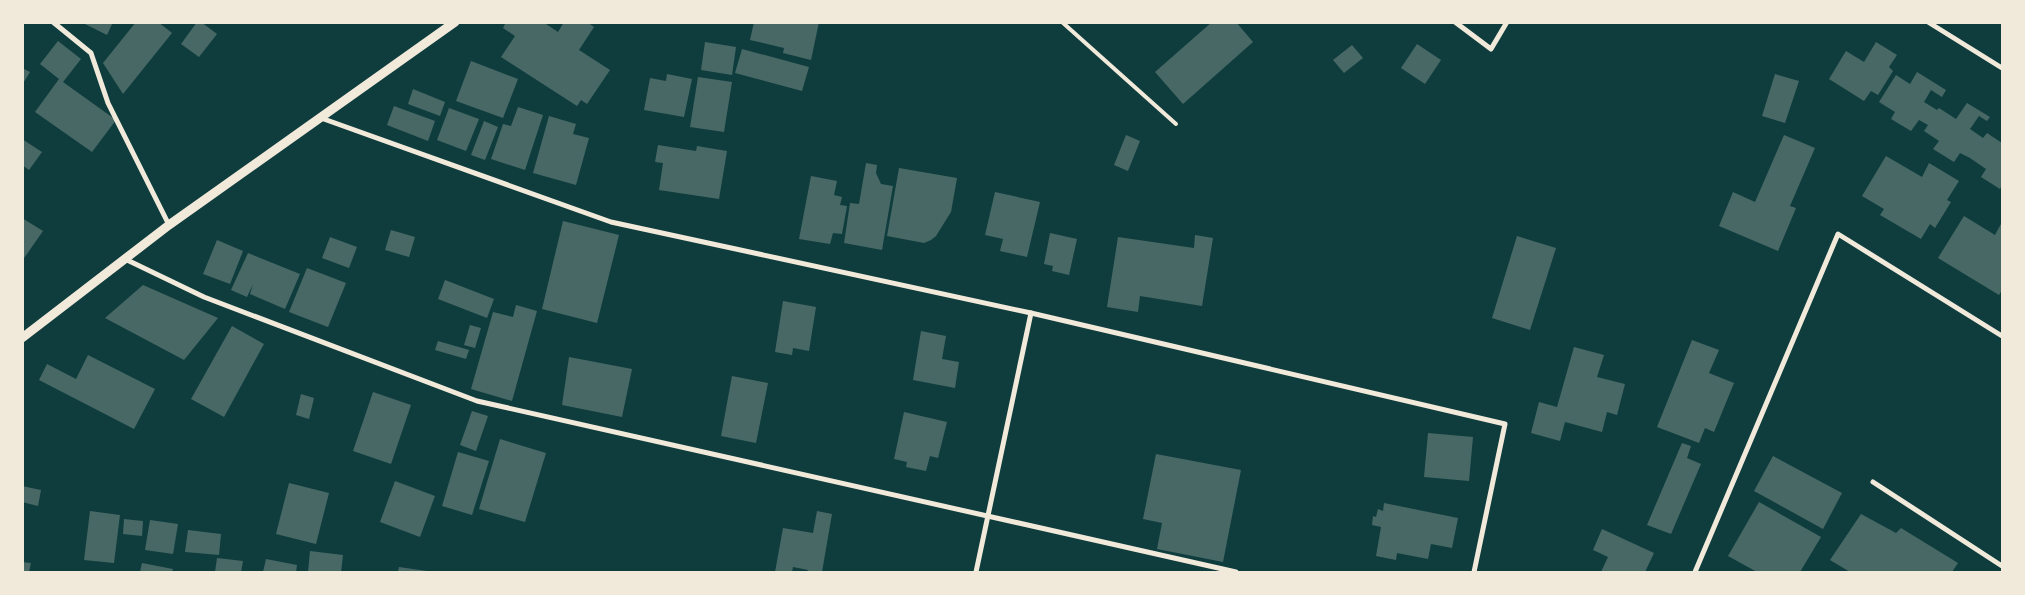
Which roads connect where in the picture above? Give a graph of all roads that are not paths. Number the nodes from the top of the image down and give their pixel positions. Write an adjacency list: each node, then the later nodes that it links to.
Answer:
1 (53, 22): 10 (street)
2 (455, 22): 8 (street)
3 (1062, 22): 9 (lane)
4 (1455, 22): 5 (street)
5 (1507, 22)
6 (1928, 22): 7 (street)
7 (2002, 68)
8 (320, 118): 10 (street); 12 (street)
9 (1176, 124)
10 (169, 225): 11 (street)
11 (125, 259): 14 (street); 16 (street)
12 (1031, 313): 16 (street); 20 (street)
13 (2002, 336): 21 (street)
14 (22, 338)
15 (1873, 482): 17 (street)
16 (988, 517): 18 (street); 19 (street)
17 (2002, 566)
18 (976, 572)
19 (1236, 572)
20 (1474, 572)
21 (1696, 572)

